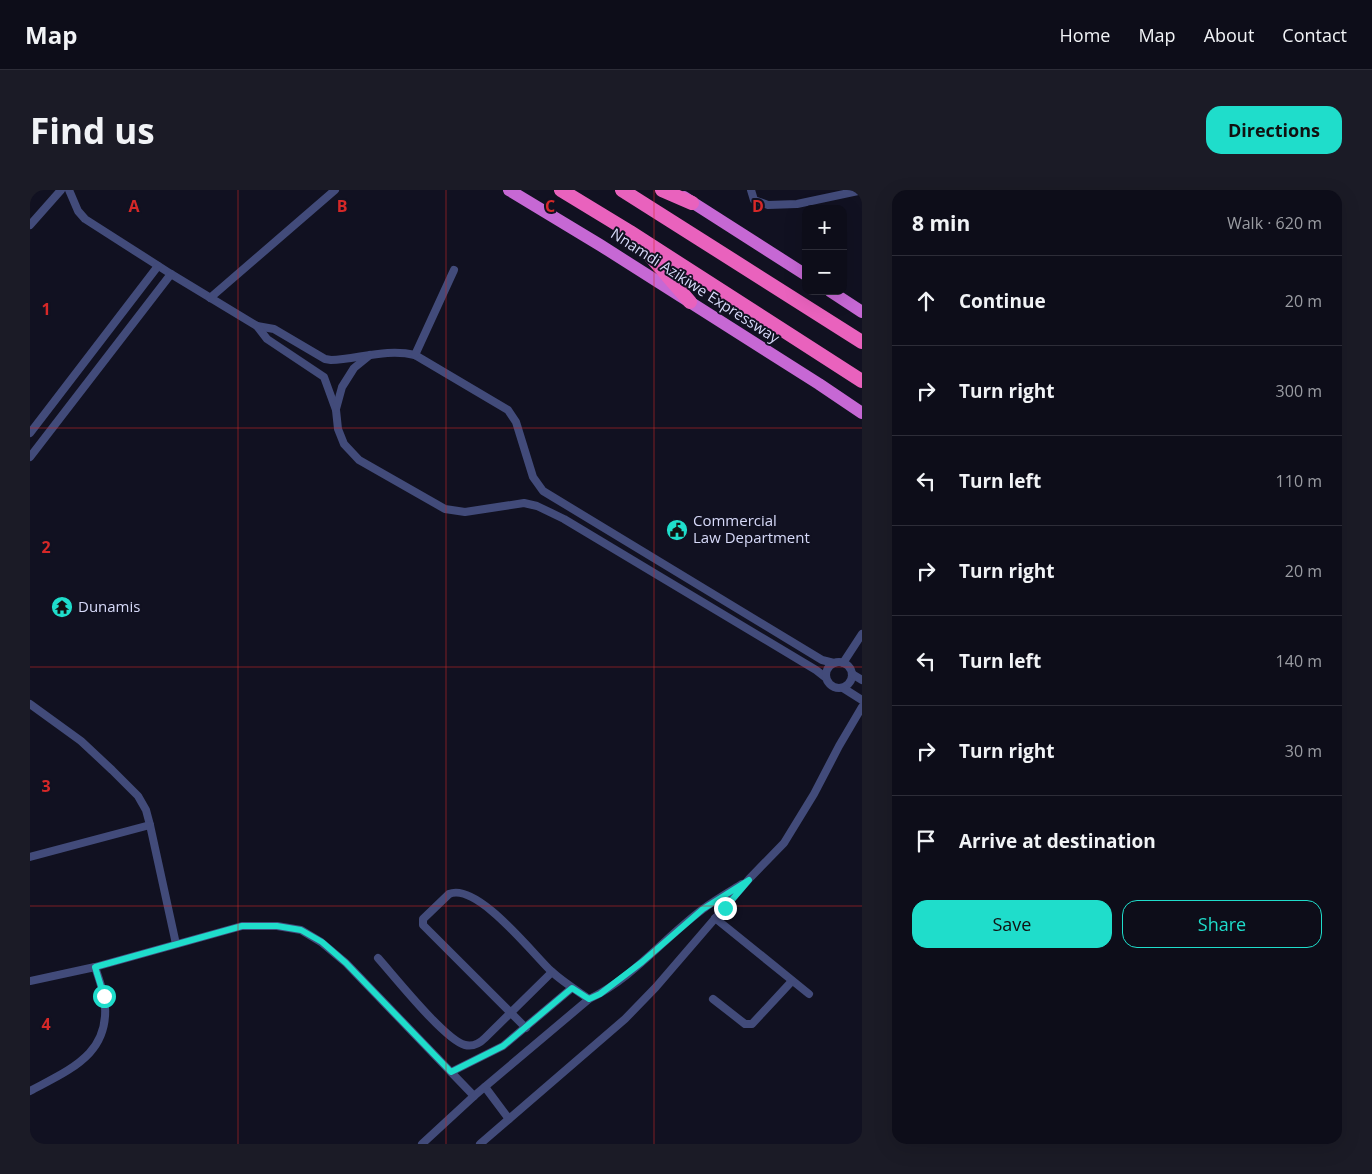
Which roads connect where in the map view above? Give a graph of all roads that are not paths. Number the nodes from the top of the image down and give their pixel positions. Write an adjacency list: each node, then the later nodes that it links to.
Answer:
1 (60, 190): 12 (street)
2 (69, 190): 14 (street)
3 (335, 190): 19 (street)
4 (509, 190): 20 (highway, Nnamdi Azikiwe Expressway)
5 (561, 190): 13 (highway, Nnamdi Azikiwe Expressway)
6 (622, 190): 23 (highway)
7 (662, 190): 11 (highway)
8 (672, 190): 11 (highway)
9 (751, 190): 10 (street)
10 (859, 191)
11 (692, 203): 16 (highway)
12 (30, 225)
13 (630, 232): 20 (highway); 26 (highway, Nnamdi Azikiwe Expressway)
14 (158, 266): 17 (street); 29 (street)
15 (454, 270): 25 (street)
16 (802, 272)
17 (171, 274): 19 (street); 30 (street)
18 (836, 295): 21 (highway)
19 (210, 298): 22 (street)
20 (690, 302): 28 (highway, Nnamdi Azikiwe Expressway)
21 (862, 312)
22 (257, 326): 24 (street); 27 (street)
23 (862, 342)
24 (372, 354): 25 (street); 27 (street)
25 (415, 355): 32 (street)
26 (862, 380)
27 (336, 410): 35 (street)
28 (862, 413)
29 (30, 433)
30 (30, 457)
31 (862, 634): 34 (street)
32 (822, 660): 33 (street); 35 (street)
33 (834, 663): 34 (street); 37 (street)
34 (843, 663): 36 (street)
35 (816, 670): 37 (street)
36 (852, 674): 38 (street); 39 (street)
37 (826, 677): 39 (street)
38 (862, 680)
39 (843, 688): 40 (street)
40 (862, 700)
41 (30, 704): 43 (street)
42 (862, 707): 45 (street)
43 (150, 825): 44 (street); 47 (street)
44 (30, 857)
45 (749, 880): 46 (street); 55 (street)
46 (715, 918): 51 (street); 63 (street)
47 (176, 944): 49 (street); 59 (street)
48 (378, 958): 57 (street)
49 (95, 967): 52 (street); 61 (street)
50 (552, 972): 53 (street); 57 (street); 57 (street)
51 (792, 981): 54 (street); 56 (street)
52 (30, 982)
53 (572, 988): 55 (street); 58 (street)
54 (809, 994)
55 (589, 999): 60 (street)
56 (713, 999)
57 (510, 1013): 58 (street)
58 (526, 1028): 59 (street)
59 (451, 1072): 62 (street)
60 (485, 1087): 62 (street); 63 (street)
61 (30, 1091)
62 (474, 1096): 64 (street)
63 (509, 1119): 65 (street)
64 (422, 1144)
65 (480, 1144)

